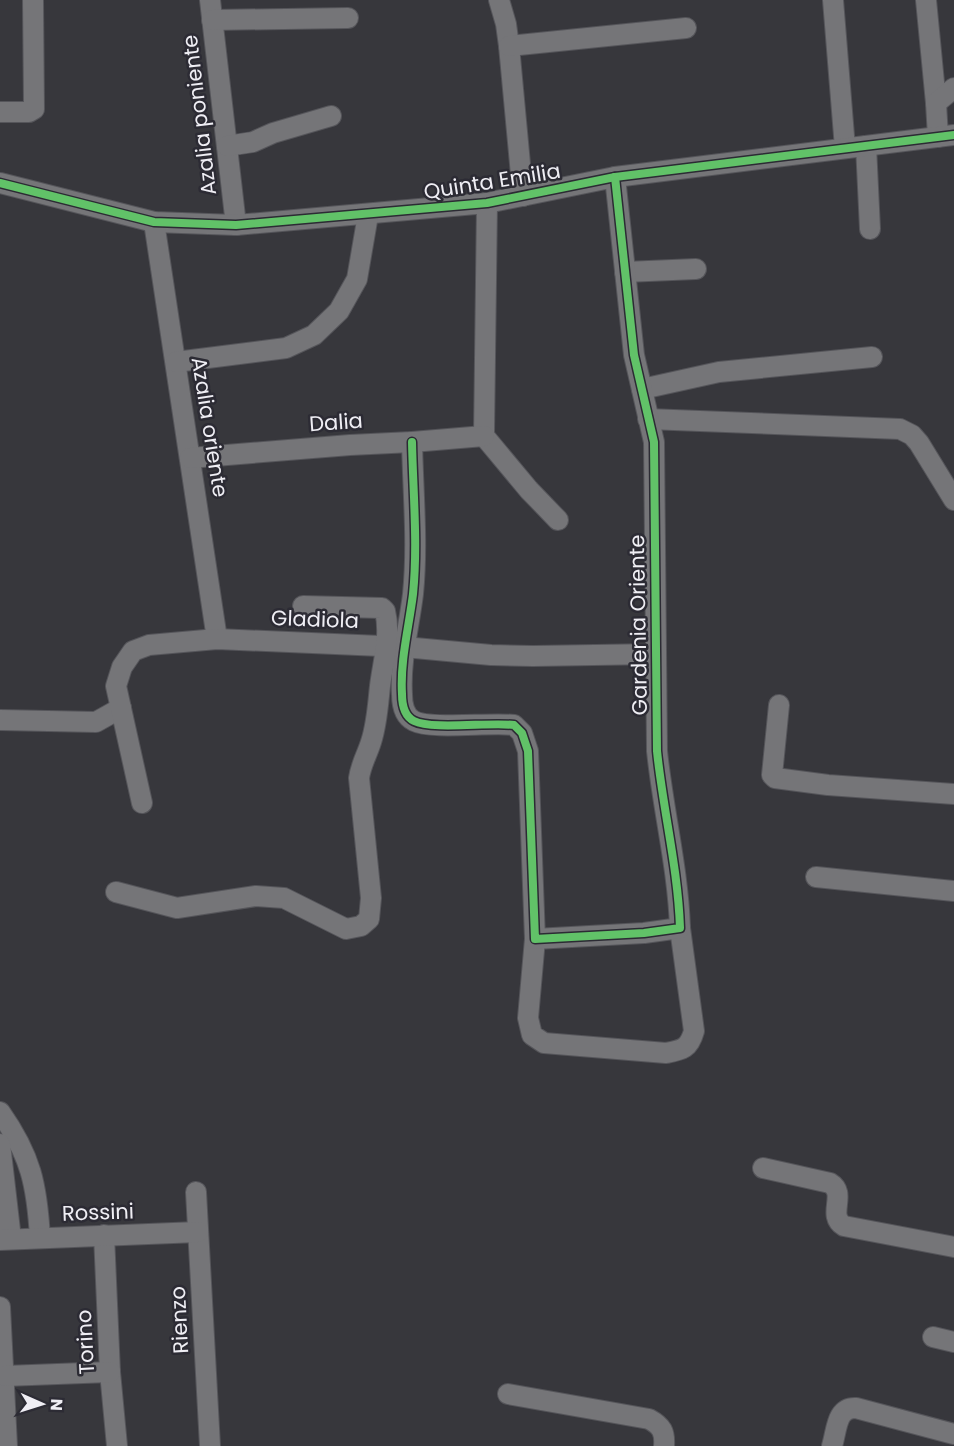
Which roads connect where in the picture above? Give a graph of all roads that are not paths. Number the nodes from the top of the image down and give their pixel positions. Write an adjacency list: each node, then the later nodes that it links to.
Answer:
1 (33, 0): 11 (street)
2 (499, 0): 8 (street)
3 (833, 0): 16 (street)
4 (926, 0): 10 (street)
5 (211, 10): 6 (street); 14 (street, Azalia poniente)
6 (348, 18)
7 (686, 28): 8 (street)
8 (509, 46): 19 (street)
9 (954, 88): 10 (street)
10 (936, 103): 13 (street)
11 (0, 112)
12 (330, 116): 14 (street)
13 (946, 136): 15 (street, Quinta Emilia)
14 (227, 146): 23 (street, Azalia poniente)
15 (866, 146): 16 (street, Quinta Emilia); 24 (street)
16 (845, 148): 17 (street, Quinta Emilia)
17 (615, 177): 19 (street, Quinta Emilia); 26 (street, Gardenia Oriente)
18 (0, 183): 22 (street, Quinta Emilia)
19 (523, 196): 20 (street, Quinta Emilia)
20 (487, 203): 21 (street, Quinta Emilia); 31 (street)
21 (368, 215): 23 (street, Quinta Emilia); 28 (street)
22 (154, 222): 23 (street, Quinta Emilia); 28 (street, Azalia oriente)
23 (236, 225)
24 (870, 229)
25 (696, 269): 26 (street)
26 (625, 272): 29 (street, Gardenia Oriente)
27 (872, 357): 29 (street)
28 (176, 363): 33 (street, Azalia oriente)
29 (642, 390): 30 (street, Gardenia Oriente)
30 (648, 418): 34 (street); 39 (street, Gardenia Oriente)
31 (484, 436): 32 (street, Dalia); 35 (street)
32 (412, 442): 33 (street, Dalia); 38 (street)
33 (190, 458): 37 (street, Azalia oriente)
34 (954, 500)
35 (558, 520)
36 (303, 606): 38 (street)
37 (217, 639): 38 (street, Gladiola); 41 (street, Gladiola)
38 (395, 646): 39 (street, Gladiola); 47 (street); 49 (street, Gardenia Oriente)
39 (656, 654): 48 (street, Gardenia Oriente)
40 (779, 705): 43 (street)
41 (121, 708): 42 (street); 44 (street, Gladiola)
42 (0, 720)
43 (954, 794)
44 (142, 803)
45 (816, 877): 46 (street)
46 (954, 891)
47 (116, 892)
48 (680, 928): 49 (street); 49 (street, Gardenia Oriente)
49 (535, 939)
50 (0, 1112): 51 (street)
51 (6, 1142): 56 (street); 57 (street)
52 (763, 1168): 58 (street)
53 (196, 1192): 54 (street, Rienzo)
54 (198, 1232): 55 (street, Rossini); 68 (street, Rienzo)
55 (104, 1236): 56 (street, Rossini); 62 (street, Torino)
56 (40, 1238): 57 (street, Rossini)
57 (5, 1240)
58 (954, 1246)
59 (0, 1307): 63 (street)
60 (933, 1337): 61 (street)
61 (954, 1342)
62 (110, 1372): 63 (street); 67 (street, Torino)
63 (5, 1376): 66 (street)
64 (508, 1394): 69 (street)
65 (941, 1437): 70 (street)
66 (7, 1446)
67 (117, 1446)
68 (210, 1446)
69 (664, 1446)
70 (832, 1446)

